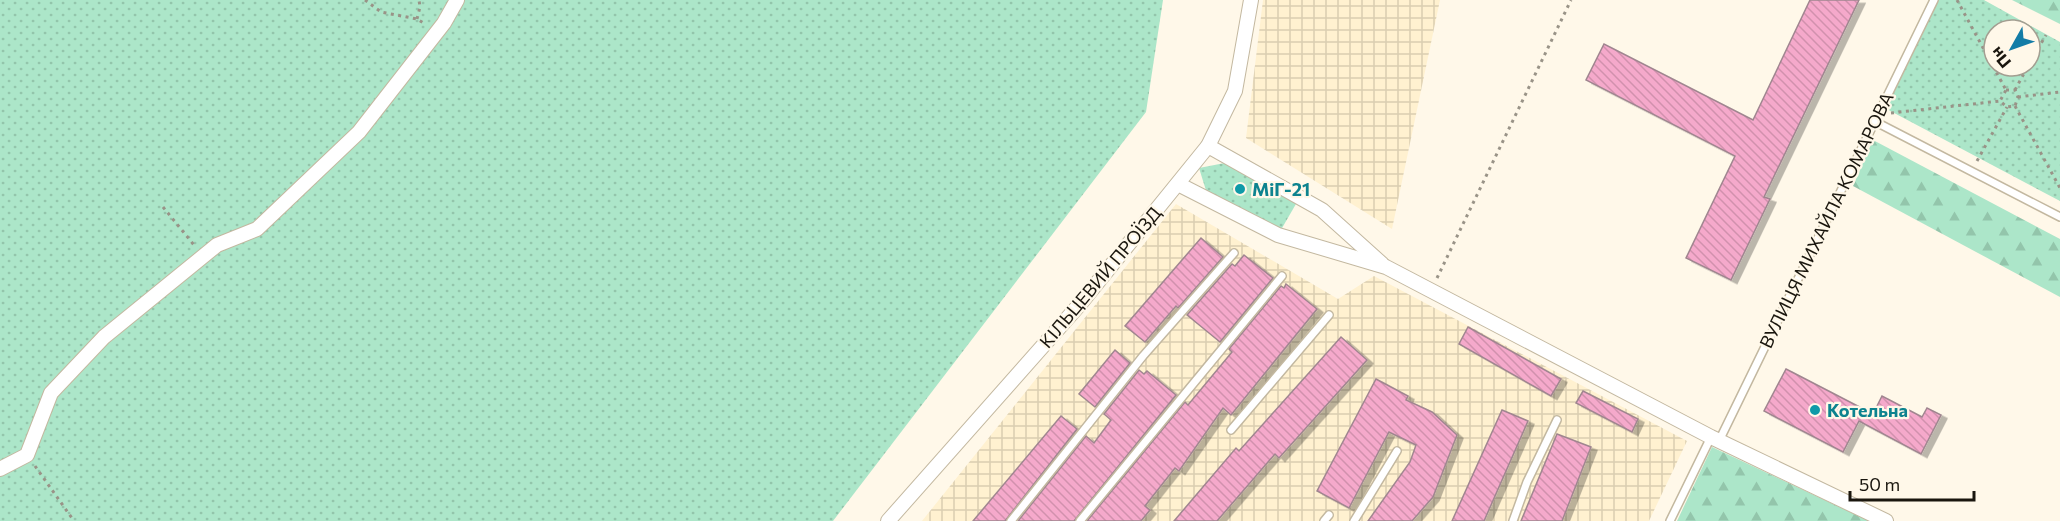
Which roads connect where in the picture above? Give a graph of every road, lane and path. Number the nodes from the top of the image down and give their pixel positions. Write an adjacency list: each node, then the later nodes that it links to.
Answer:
1 (365, 0): 8 (path)
2 (419, 0): 8 (path)
3 (457, 0): 9 (street)
4 (1251, 0): 21 (street, КІЛЬЦЕВИЙ ПРОЇЗД)
5 (1571, 0): 31 (path)
6 (1934, 0): 20 (lane, ВУЛИЦЯ МИХАЙЛА КОМАРОВА)
7 (1957, 0): 13 (path)
8 (417, 19): 9 (path)
9 (437, 32): 28 (street)
10 (2046, 35): 11 (path)
11 (2042, 42)
12 (2021, 78): 14 (path)
13 (2006, 90): 14 (path); 17 (path)
14 (2014, 90): 16 (path)
15 (2060, 92): 16 (path)
16 (2018, 97): 18 (path)
17 (2000, 101): 19 (path); 20 (path)
18 (2015, 106): 19 (path); 24 (path)
19 (2007, 107): 22 (path)
20 (1875, 118): 22 (lane); 35 (lane, ВУЛИЦЯ МИХАЙЛА КОМАРОВА)
21 (1208, 146): 23 (street, КІЛЬЦЕВИЙ ПРОЇЗД); 29 (street)
22 (1971, 171): 26 (lane)
23 (1178, 184): 29 (street); 40 (street, КІЛЬЦЕВИЙ ПРОЇЗД)
24 (2060, 188)
25 (163, 207): 28 (path)
26 (2060, 217)
27 (1234, 253): 41 (lane)
28 (203, 255): 37 (street)
29 (1386, 267): 31 (street)
30 (1282, 276): 42 (lane)
31 (1431, 291): 35 (street)
32 (1329, 315): 34 (lane)
33 (1557, 420): 44 (lane)
34 (1231, 430)
35 (1715, 439): 45 (lane, ВУЛИЦЯ МИХАЙЛА КОМАРОВА); 46 (street)
36 (1397, 452): 43 (lane)
37 (27, 455): 38 (street); 39 (path)
38 (0, 469)
39 (74, 521)
40 (888, 521)
41 (1011, 521)
42 (1080, 521)
43 (1354, 521)
44 (1513, 521)
45 (1670, 521)
46 (1886, 521)

